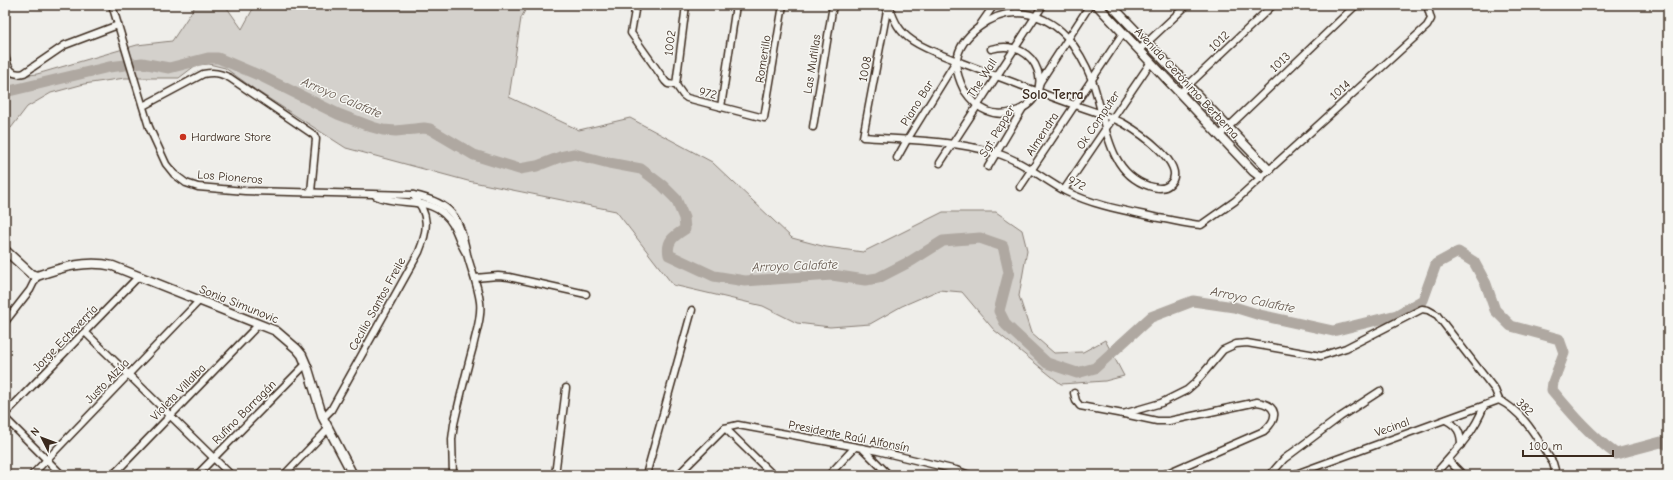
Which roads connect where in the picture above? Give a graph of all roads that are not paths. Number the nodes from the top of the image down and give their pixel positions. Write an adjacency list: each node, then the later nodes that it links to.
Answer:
1 (113, 5): 17 (street, Los Pioneros)
2 (636, 5): 31 (street, 972)
3 (686, 5): 31 (street, 1002)
4 (736, 5): 39 (street)
5 (783, 5): 41 (street, Romerillo)
6 (833, 5): 43 (street, Las Mutillas)
7 (888, 5): 26 (street); 47 (street, 1008)
8 (994, 5): 18 (street)
9 (1043, 5): 16 (street, The Wall)
10 (1095, 5): 19 (street, Avenida Gerónimo Berberna); 20 (street)
11 (1111, 5): 21 (street, Avenida Gerónimo Berberna)
12 (1187, 5): 21 (street)
13 (1273, 5): 32 (street, 1012)
14 (1356, 5): 44 (street, 1013)
15 (1428, 5): 55 (street, 1014)
16 (1036, 16): 18 (street); 20 (street); 22 (street, The Wall)
17 (118, 25): 25 (street); 36 (street, Los Pioneros)
18 (978, 28): 26 (street, Piano Bar)
19 (1123, 33): 24 (street, Avenida Gerónimo Berberna); 29 (street, Almendra)
20 (1068, 38): 29 (street); 30 (street)
21 (1147, 43): 24 (street); 32 (street, Avenida Gerónimo Berberna)
22 (1014, 48): 23 (street); 28 (street, The Wall); 30 (street)
23 (991, 50)
24 (1139, 50): 27 (street, Avenida Gerónimo Berberna)
25 (5, 59)
26 (956, 61): 28 (street); 37 (street); 48 (street, Piano Bar)
27 (1151, 62): 34 (street, Avenida Gerónimo Berberna); 42 (street, Ok Computer)
28 (996, 76): 33 (street); 37 (street, The Wall)
29 (1091, 79): 35 (street, Almendra); 40 (street)
30 (1040, 82): 33 (street)
31 (676, 85): 39 (street, 972)
32 (1188, 86): 34 (street, 1012); 44 (street, Avenida Gerónimo Berberna)
33 (1038, 91): 35 (street); 38 (street)
34 (1180, 93): 46 (street, Avenida Gerónimo Berberna)
35 (1074, 105): 40 (street); 54 (street, Almendra)
36 (143, 106): 59 (street, Los Pioneros); 59 (street)
37 (977, 106): 38 (street); 49 (street, The Wall)
38 (1024, 106): 50 (street, Sgt. Pepper)
39 (721, 107): 41 (street, 972)
40 (1102, 115): 42 (street); 45 (street)
41 (764, 118)
42 (1113, 119): 45 (street, Ok Computer); 45 (street)
43 (813, 127)
44 (1228, 127): 46 (street, 1013); 55 (street, Avenida Gerónimo Berberna)
45 (1106, 129): 58 (street, Ok Computer)
46 (1220, 135): 56 (street, Avenida Gerónimo Berberna)
47 (863, 138): 48 (street, 972)
48 (907, 140): 49 (street, 972); 51 (street, Piano Bar)
49 (955, 143): 50 (street, 972); 52 (street, The Wall)
50 (996, 153): 53 (street, Sgt. Pepper); 54 (street, 972)
51 (897, 158)
52 (940, 163)
53 (988, 167)
54 (1032, 170): 57 (street, Almendra); 58 (street, 972)
55 (1269, 170): 56 (street, 972)
56 (1262, 177): 58 (street, 972)
57 (1020, 187)
58 (1064, 190)
59 (311, 192): 60 (street, Los Pioneros)
60 (372, 195): 61 (street, Los Pioneros); 62 (street, Los Pioneros)
61 (413, 195): 62 (street, Cecilio Santos Freile); 64 (street, Los Pioneros)
62 (420, 202): 64 (street, Los Pioneros); 85 (street, Cecilio Santos Freile)
63 (5, 250): 65 (street)
64 (468, 256): 67 (street, Los Pioneros)
65 (36, 276): 66 (street, Sonia Simunovic); 71 (street)
66 (139, 276): 69 (street, Sonia Simunovic); 73 (street, Jorge Echeverría)
67 (475, 278): 68 (street); 103 (street, Los Pioneros)
68 (586, 294)
69 (199, 301): 72 (street, Sonia Simunovic); 75 (street, Justo Alzúa)
70 (692, 310): 105 (street)
71 (5, 322)
72 (259, 324): 74 (street, Sonia Simunovic); 83 (street, Violeta Villalba)
73 (86, 333): 75 (street); 81 (street, Jorge Echeverría)
74 (306, 364): 85 (street, Sonia Simunovic); 92 (street, Rufino Barragán)
75 (129, 374): 83 (street); 93 (street, Justo Alzúa)
76 (566, 388): 104 (street)
77 (1380, 391): 112 (street)
78 (1074, 393): 82 (street)
79 (1499, 400): 80 (street, Vecinal); 82 (street); 95 (street, 382)
80 (1484, 406): 86 (street, Vecinal); 89 (street)
81 (5, 414)
82 (1123, 414): 111 (street)
83 (170, 415): 92 (street); 98 (street, Violeta Villalba)
84 (5, 418): 93 (street)
85 (323, 418): 88 (street, Sonia Simunovic)
86 (1446, 420): 89 (street); 113 (street, Vecinal)
87 (725, 428): 90 (street, Presidente Raúl Alfonsín); 106 (street); 107 (street)
88 (328, 429): 101 (street); 102 (street, Sonia Simunovic)
89 (1461, 445): 94 (street)
90 (855, 447): 91 (street, Presidente Raúl Alfonsín); 108 (street)
91 (862, 448): 109 (street); 110 (street, Presidente Raúl Alfonsín)
92 (214, 458): 99 (street, Rufino Barragán); 100 (street)
93 (47, 460): 96 (street, Justo Alzúa); 97 (street)
94 (1448, 460): 114 (street); 115 (street)
95 (1554, 472): 116 (street)
96 (32, 475)
97 (62, 475)
98 (113, 475)
99 (197, 475)
100 (231, 475)
101 (284, 475)
102 (353, 475)
103 (453, 475)
104 (555, 475)
105 (646, 475)
106 (678, 475)
107 (773, 475)
108 (829, 475)
109 (889, 475)
110 (969, 475)
111 (1163, 475)
112 (1270, 475)
113 (1293, 475)
114 (1434, 475)
115 (1463, 475)
116 (1550, 475)

